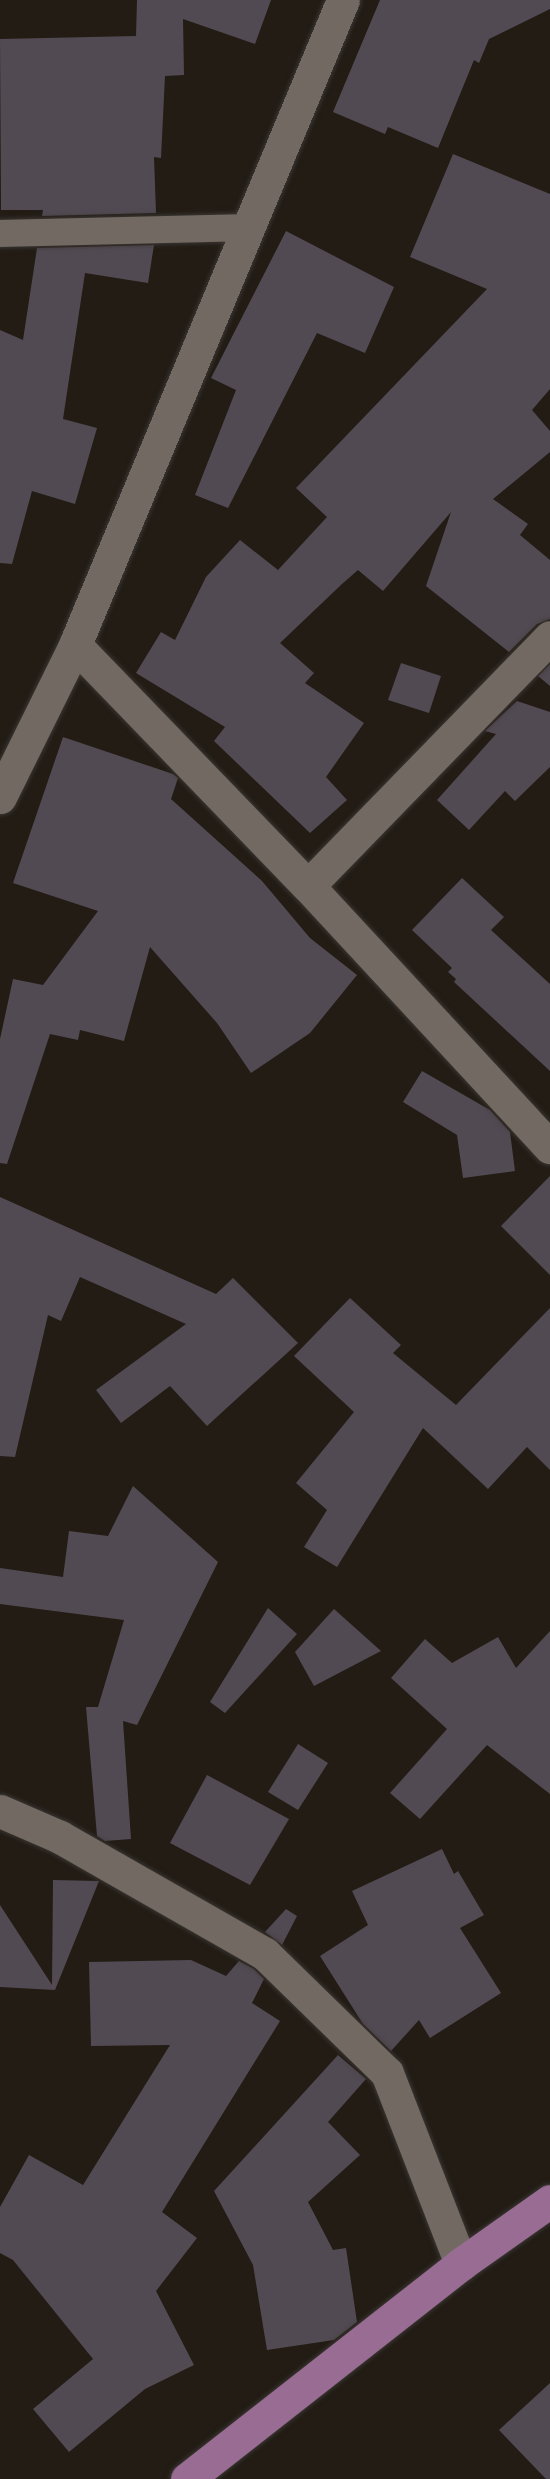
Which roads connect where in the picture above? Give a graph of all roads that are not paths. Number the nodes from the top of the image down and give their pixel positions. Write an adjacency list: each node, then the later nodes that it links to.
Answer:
1 (343, 0): 2 (street)
2 (247, 226): 3 (lane); 5 (street)
3 (0, 233)
4 (550, 637): 7 (street)
5 (75, 645): 6 (street); 7 (street)
6 (0, 797)
7 (308, 886): 8 (street)
8 (550, 1147)
9 (0, 1811): 11 (street)
10 (550, 2201): 11 (main road)
11 (461, 2264): 12 (main road)
12 (187, 2479)

